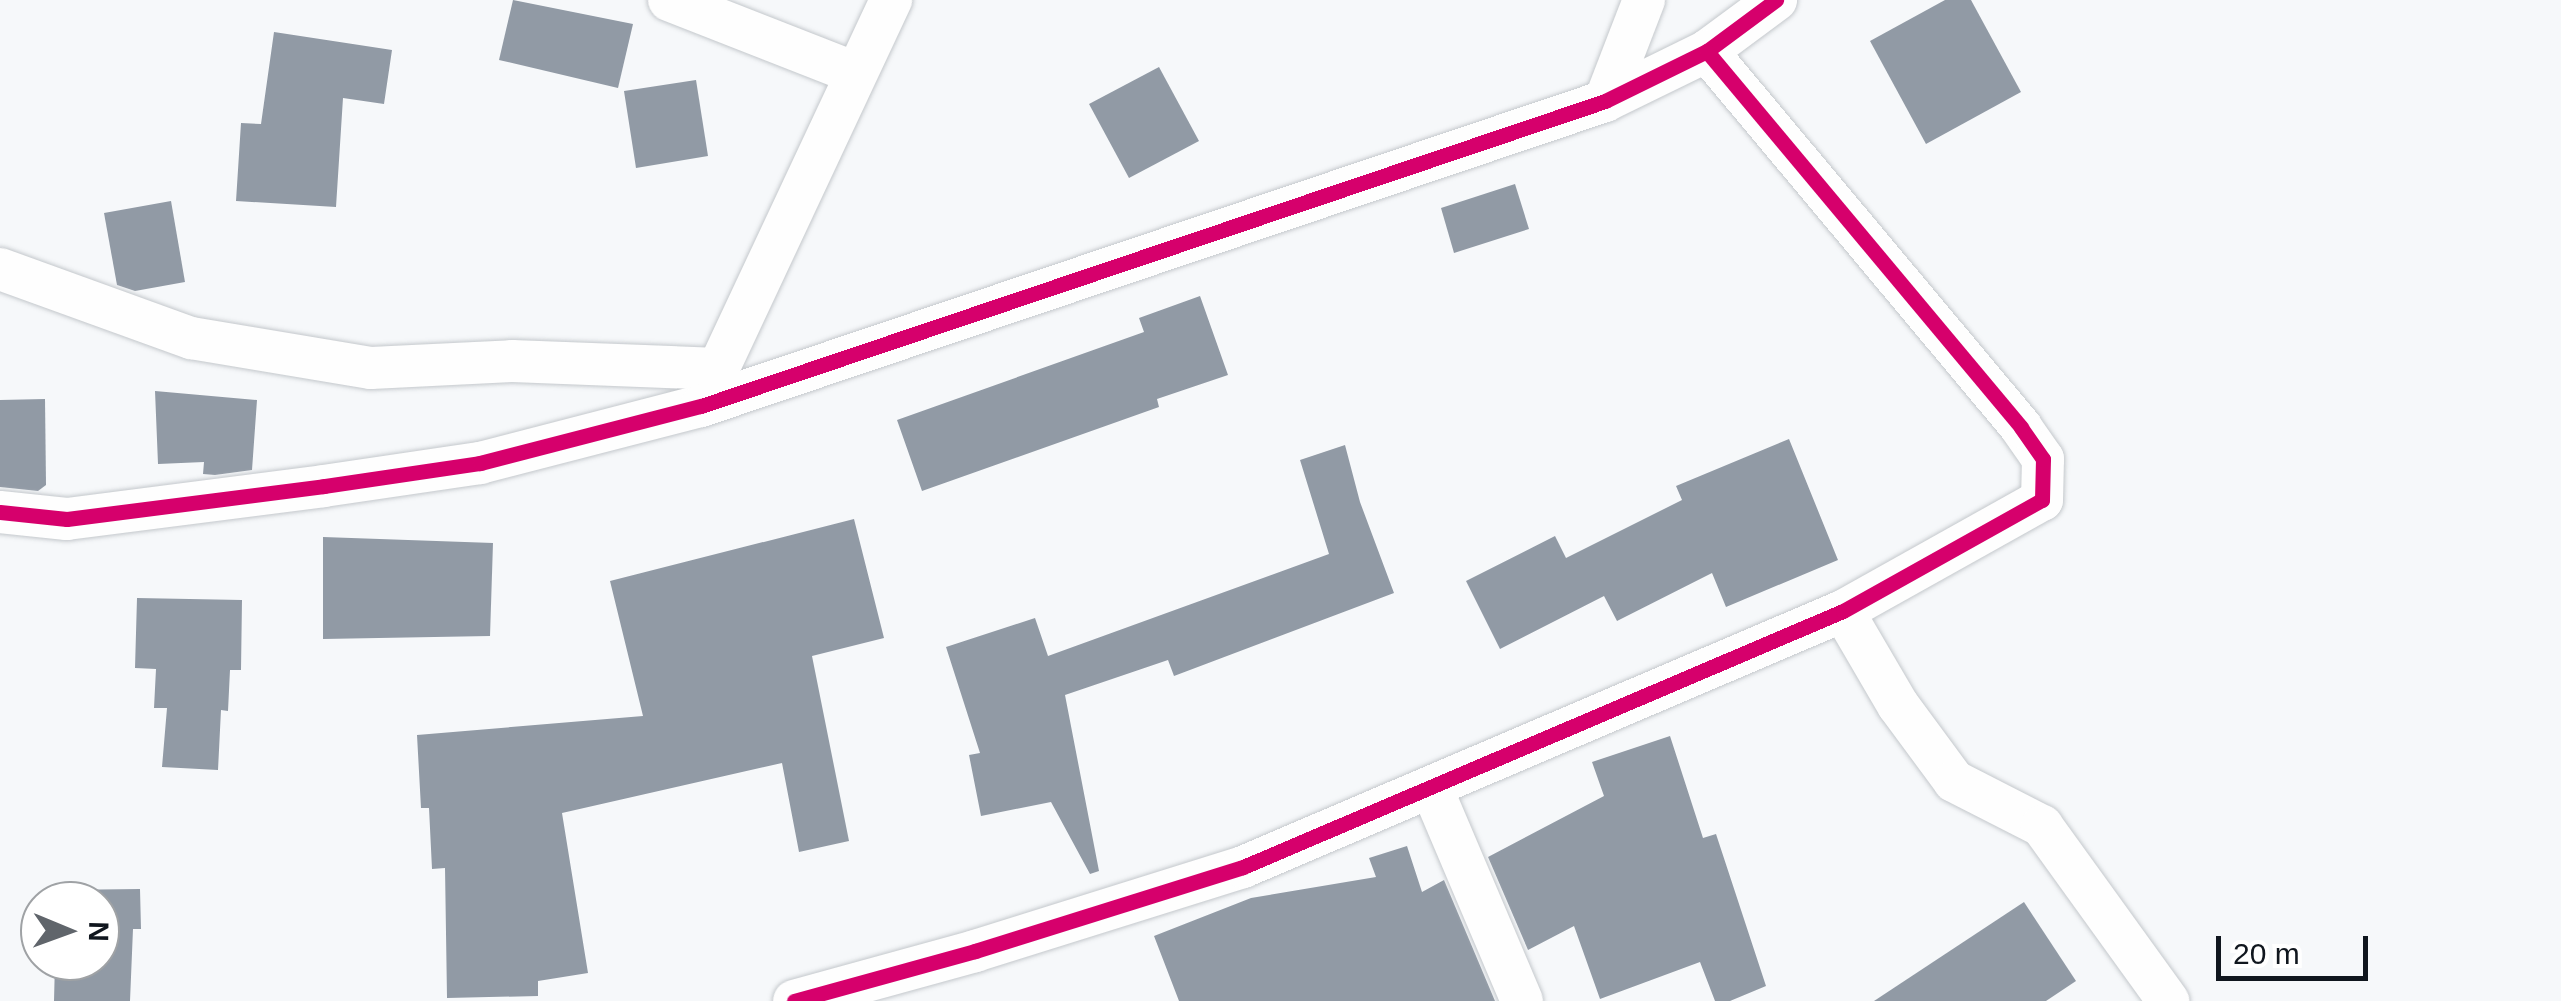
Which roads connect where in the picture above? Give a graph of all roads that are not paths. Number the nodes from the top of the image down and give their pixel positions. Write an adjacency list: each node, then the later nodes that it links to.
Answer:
1 (669, 0): 6 (street)
2 (892, 0): 6 (street)
3 (1644, 0): 7 (street)
4 (1776, 0): 5 (street)
5 (1707, 51): 7 (street); 11 (street)
6 (855, 73): 9 (street)
7 (1605, 101): 9 (street)
8 (0, 269): 9 (street)
9 (710, 388): 10 (street)
10 (0, 512)
11 (1844, 610): 12 (street); 15 (street)
12 (1432, 790): 13 (street); 14 (street)
13 (794, 1001)
14 (1522, 1001)
15 (2168, 1001)

